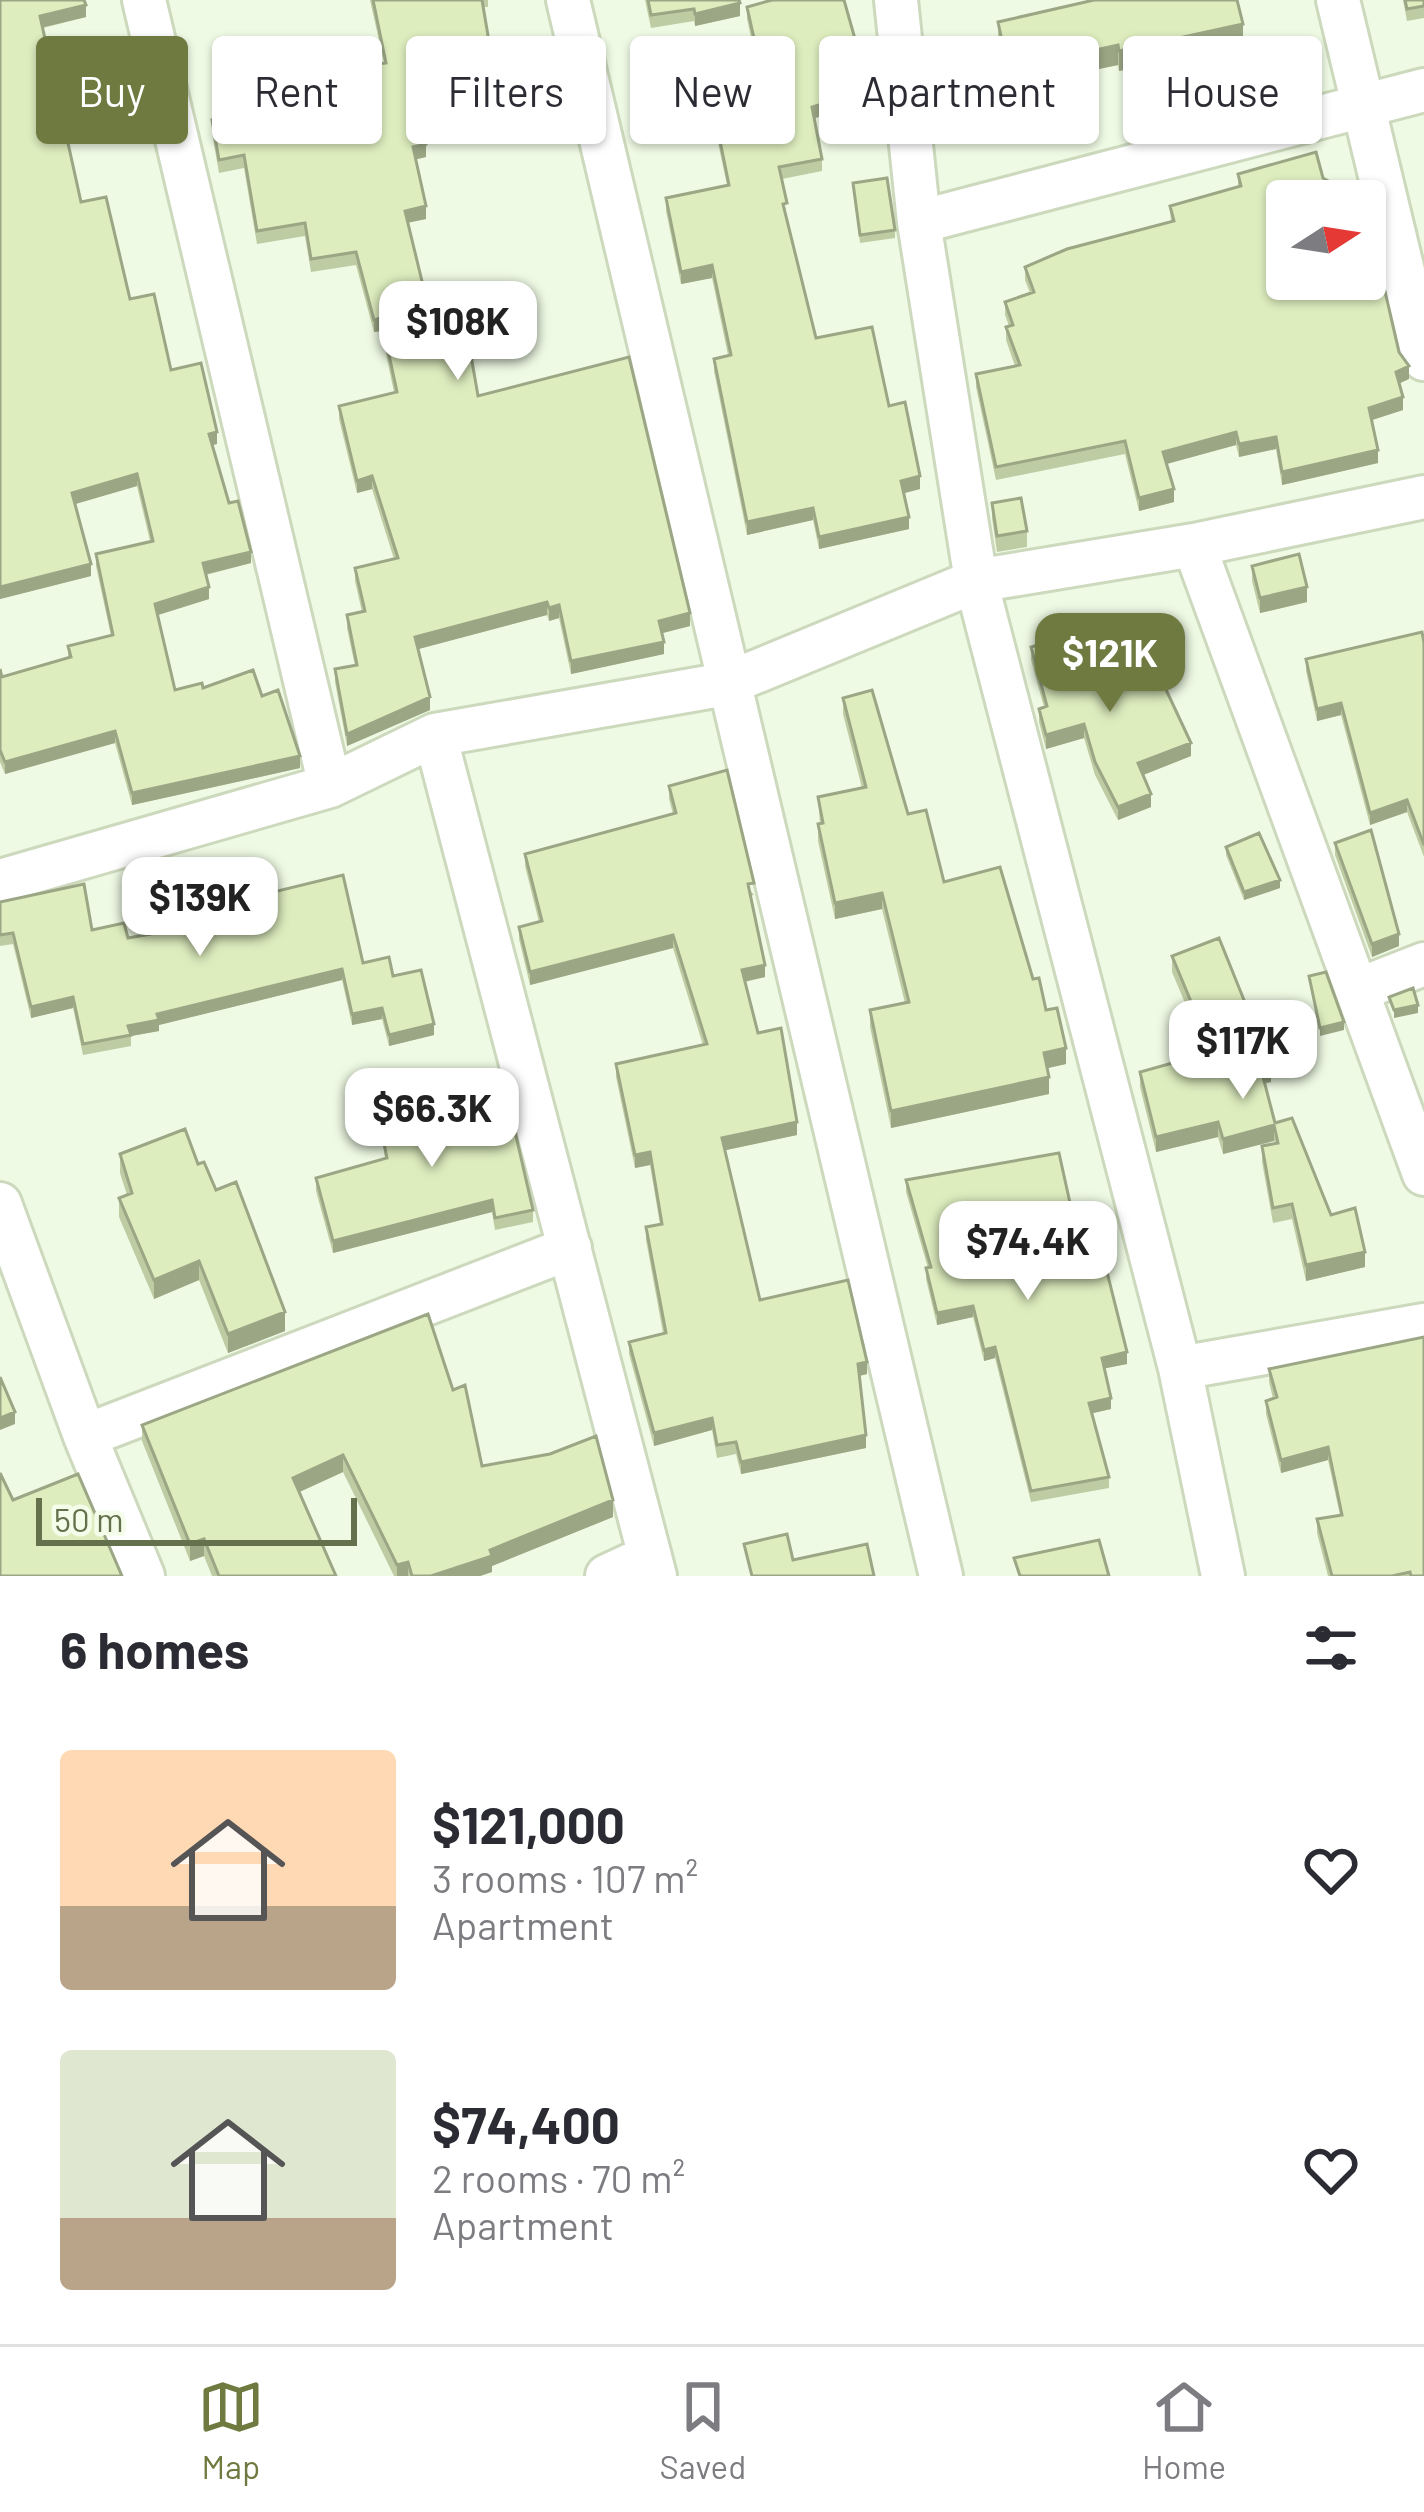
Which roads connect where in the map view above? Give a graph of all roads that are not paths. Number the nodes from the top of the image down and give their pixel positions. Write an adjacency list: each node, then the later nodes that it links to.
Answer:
1 (144, 0): 14 (street)
2 (568, 0): 12 (street)
3 (896, 0): 7 (street)
4 (1338, 0): 6 (street)
5 (1424, 90): 6 (street)
6 (1360, 107): 7 (street); 8 (street)
7 (920, 222): 11 (street)
8 (1424, 359)
9 (1424, 497): 10 (street)
10 (1194, 545): 11 (street); 17 (street)
11 (976, 581): 12 (street); 22 (street)
12 (726, 684): 13 (street); 27 (street)
13 (435, 735): 14 (street); 20 (street)
14 (330, 786): 15 (street)
15 (0, 881)
16 (1424, 964): 17 (street)
17 (1360, 989): 18 (street)
18 (1424, 1174)
19 (0, 1204): 23 (street)
20 (570, 1248): 23 (street); 24 (street)
21 (1424, 1325): 22 (street)
22 (1180, 1368): 28 (street)
23 (85, 1436): 25 (street)
24 (652, 1566): 26 (street)
25 (143, 1576)
26 (607, 1576)
27 (941, 1576)
28 (1223, 1576)

